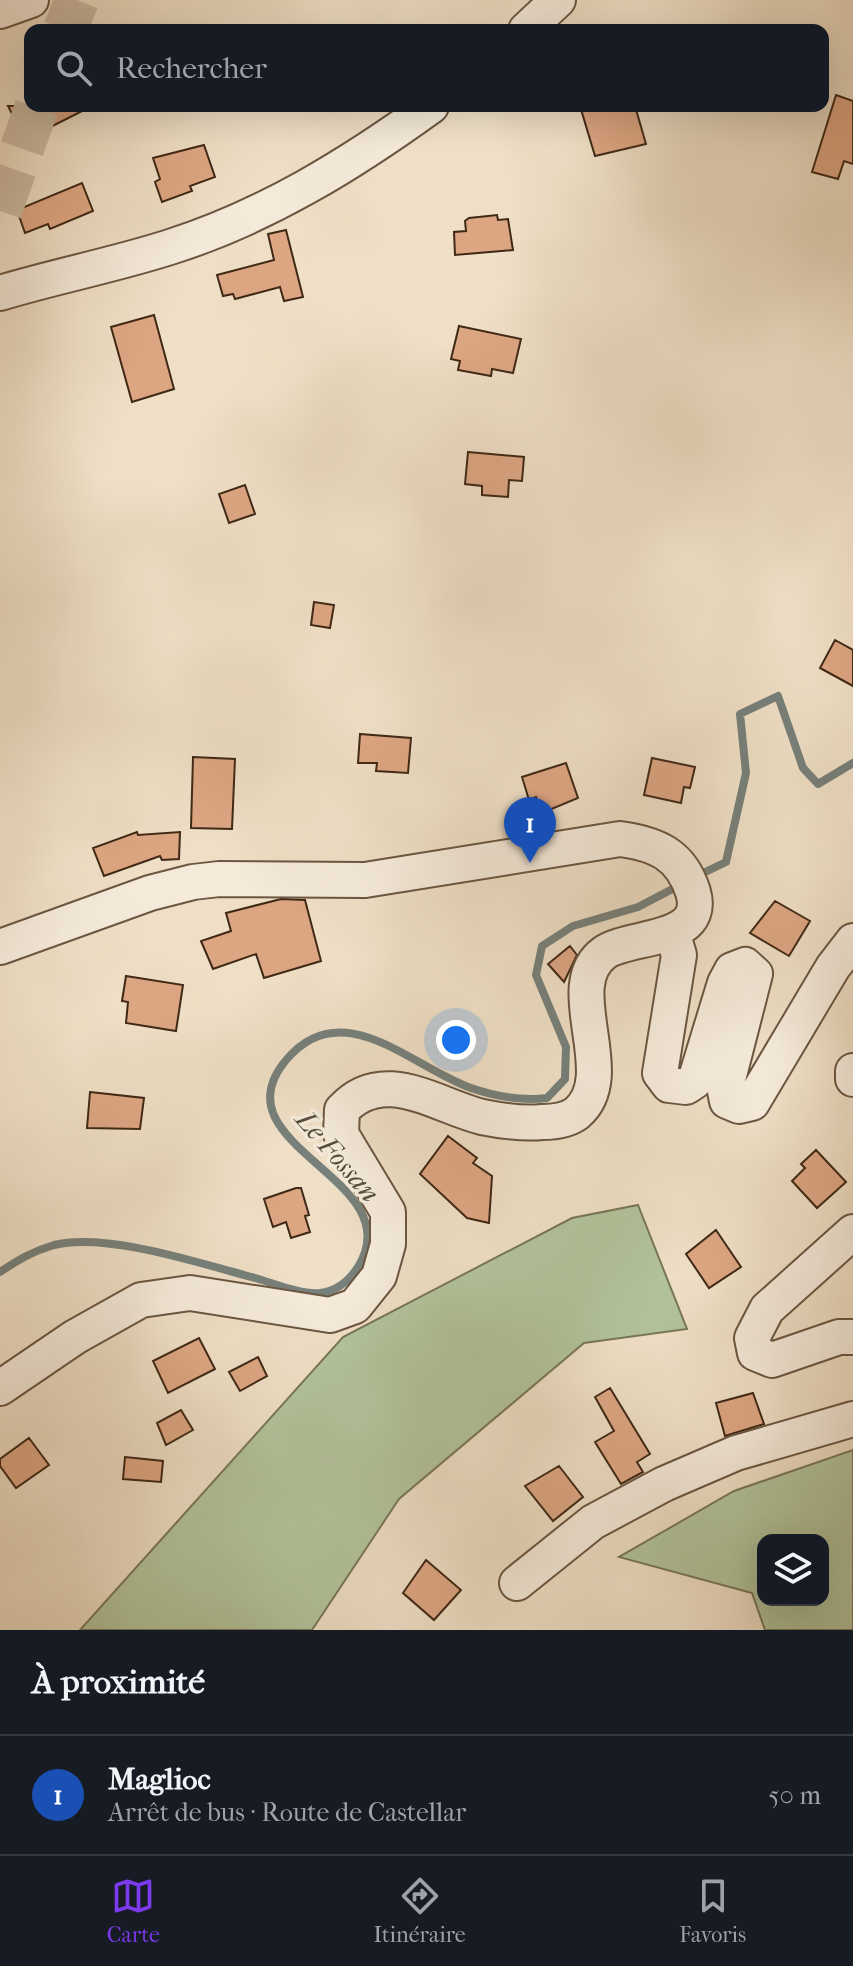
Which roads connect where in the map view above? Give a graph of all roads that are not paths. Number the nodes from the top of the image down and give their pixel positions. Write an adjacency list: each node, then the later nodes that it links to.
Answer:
1 (31, 0): 3 (street)
2 (558, 0): 4 (street)
3 (0, 11)
4 (532, 24)
5 (423, 112): 6 (street)
6 (0, 293)
7 (672, 932): 8 (street); 9 (street); 14 (street)
8 (853, 941)
9 (0, 947)
10 (853, 1071): 11 (street)
11 (853, 1079)
12 (853, 1232): 13 (street)
13 (853, 1337)
14 (0, 1388)
15 (853, 1419): 16 (street)
16 (517, 1583)

